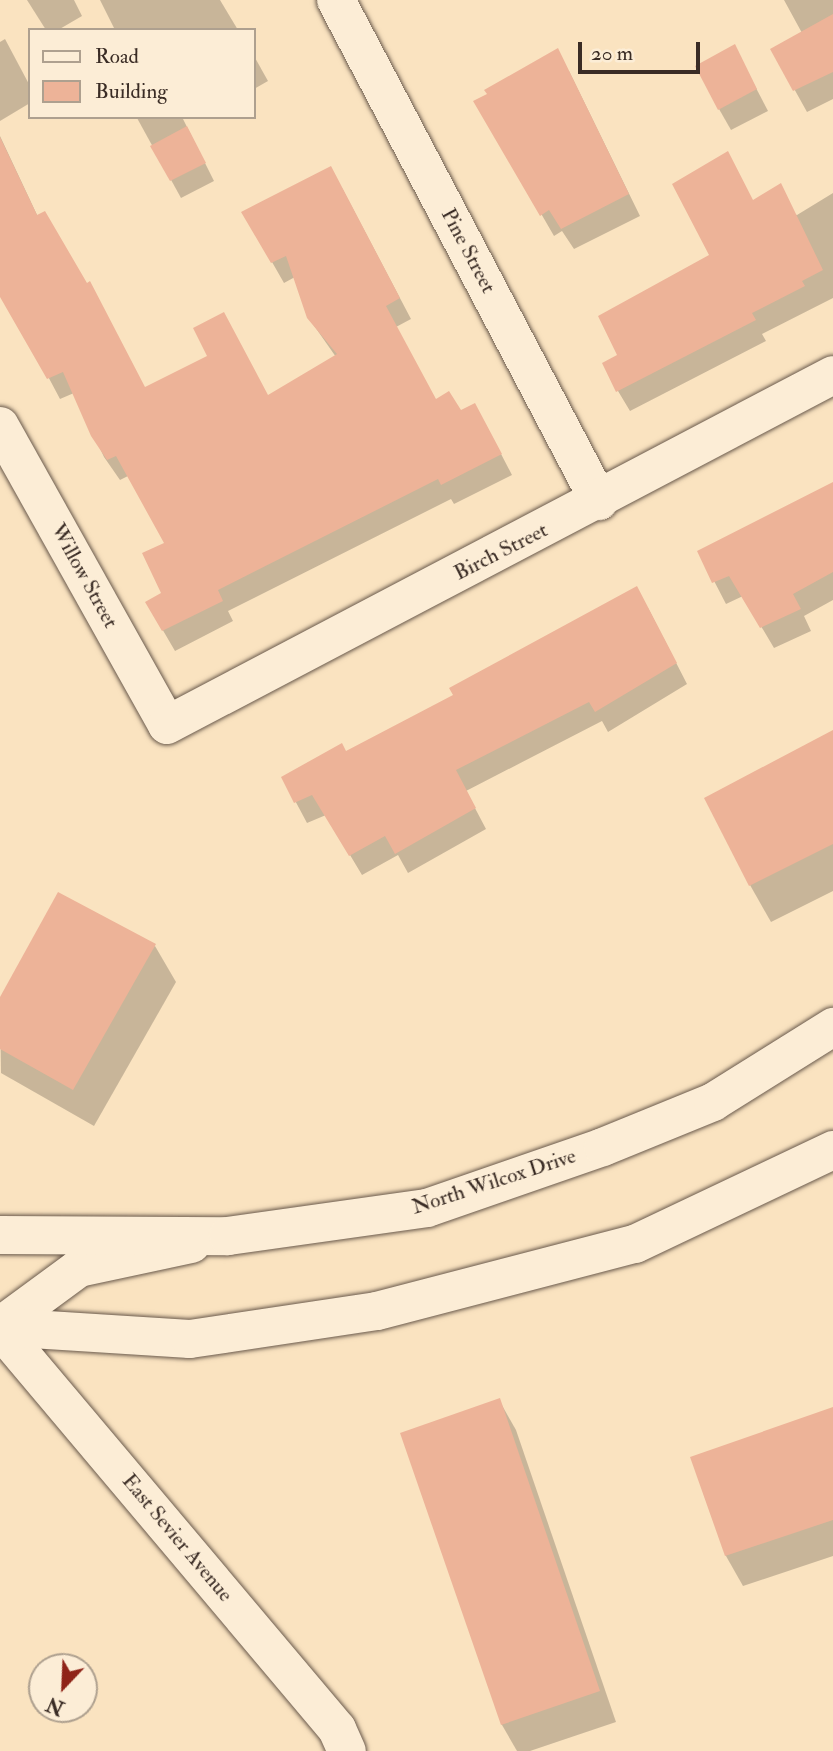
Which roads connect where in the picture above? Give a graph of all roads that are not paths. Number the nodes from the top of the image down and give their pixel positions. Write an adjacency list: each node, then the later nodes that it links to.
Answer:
1 (336, 0): 4 (street, Pine Street)
2 (833, 376): 4 (street, Birch Street)
3 (0, 426): 5 (street, Willow Street)
4 (599, 501): 5 (street, Birch Street)
5 (167, 725)
6 (833, 1028): 9 (street, North Wilcox Drive)
7 (833, 1150): 10 (street)
8 (0, 1234): 9 (street, North Wilcox Drive)
9 (228, 1236): 10 (street)
10 (0, 1328): 11 (street, East Sevier Avenue)
11 (347, 1751)

